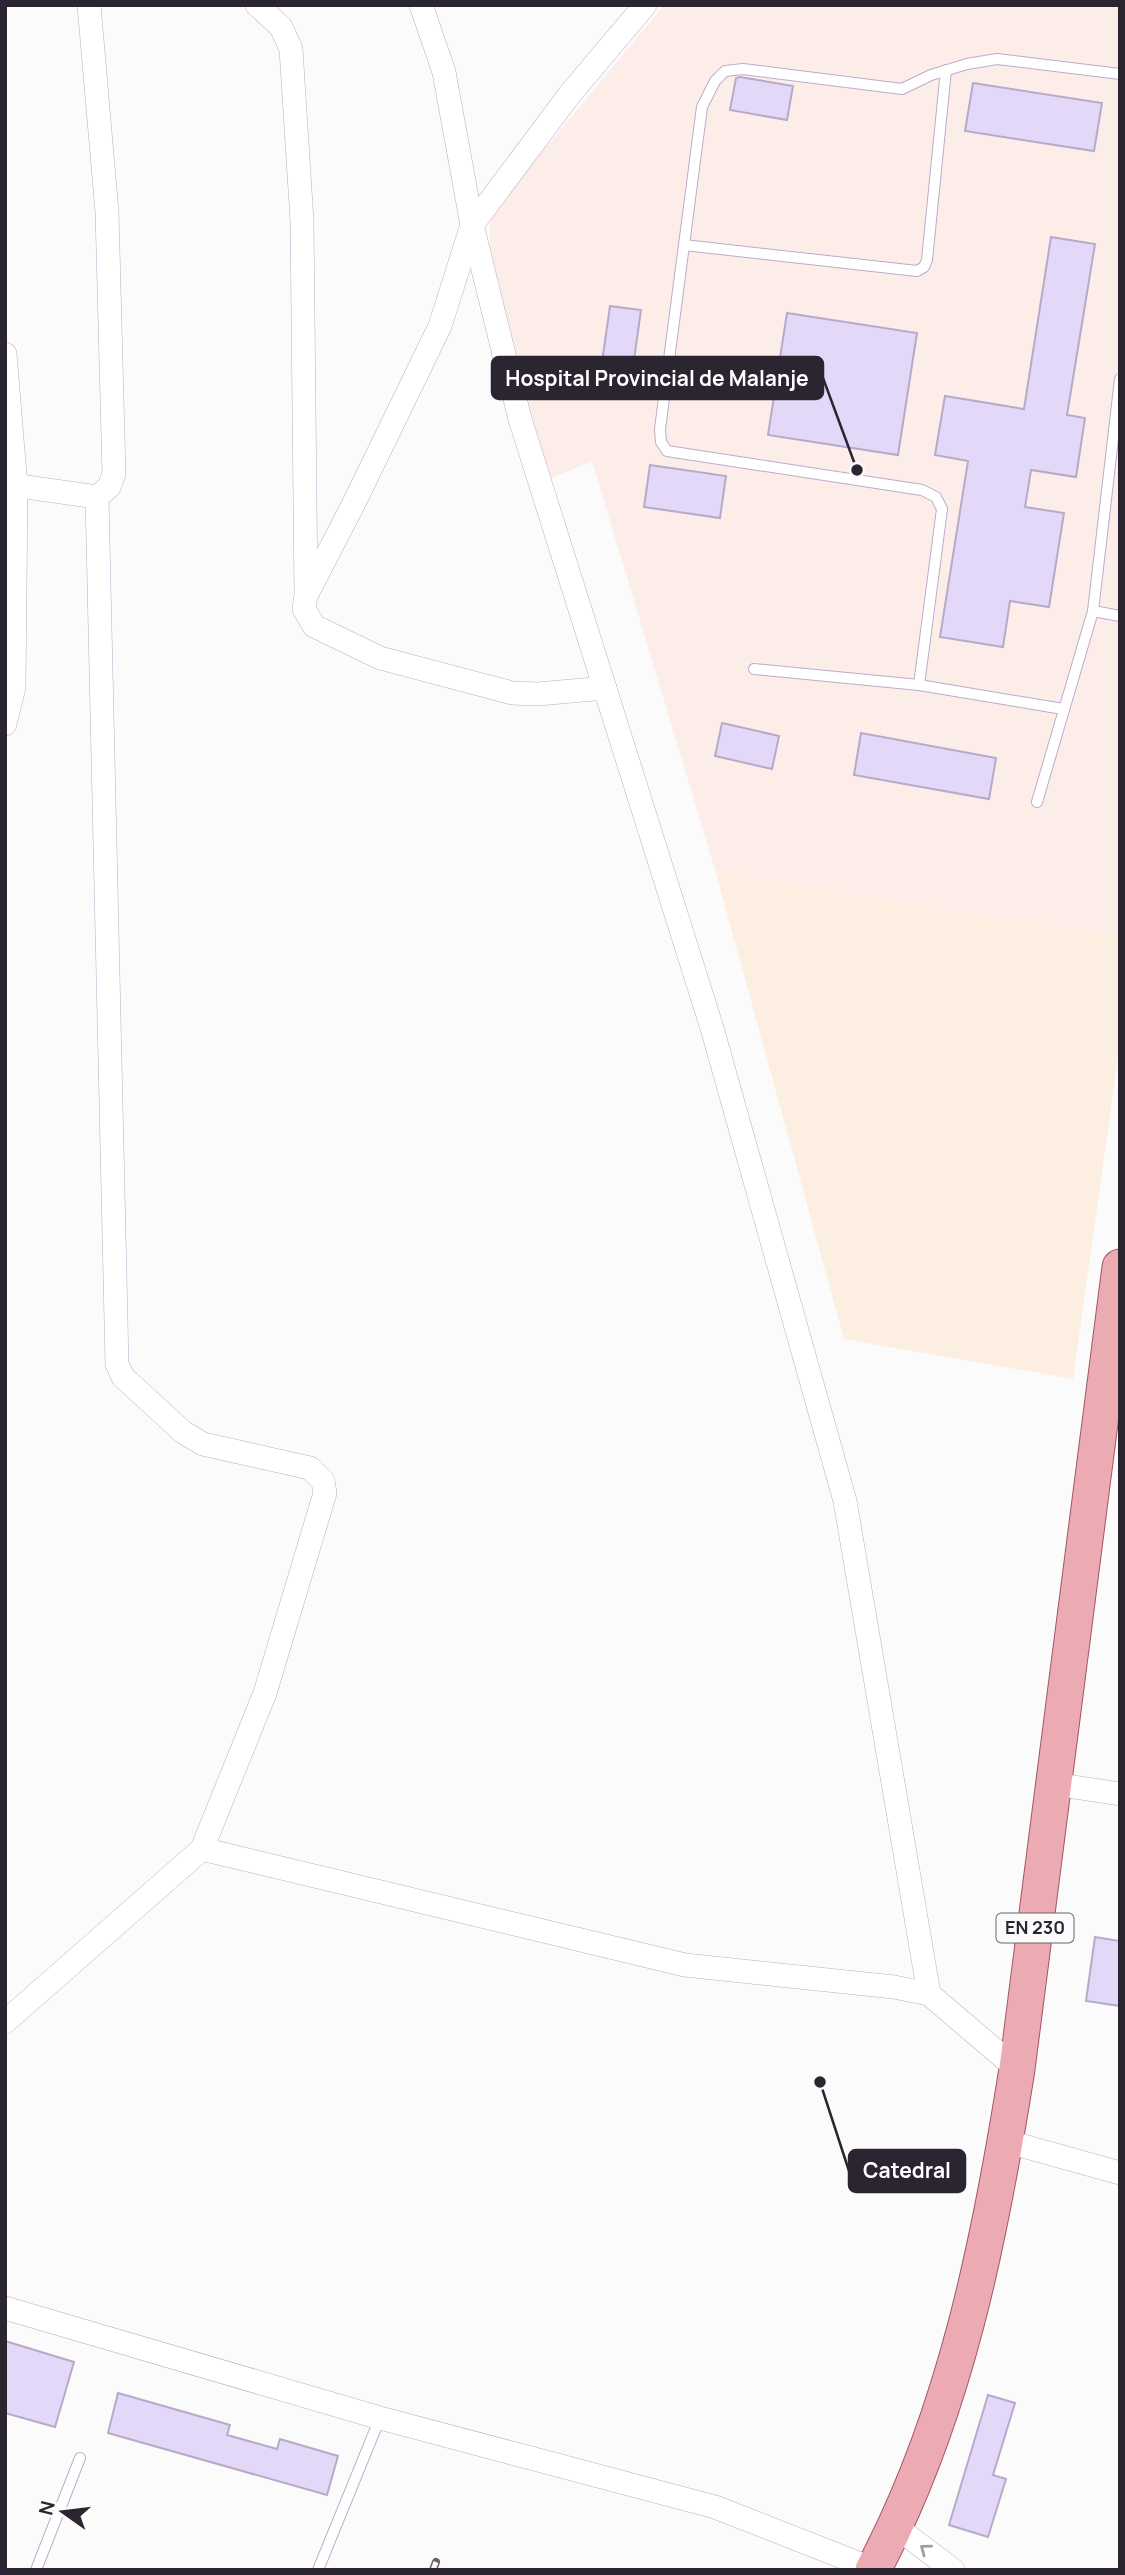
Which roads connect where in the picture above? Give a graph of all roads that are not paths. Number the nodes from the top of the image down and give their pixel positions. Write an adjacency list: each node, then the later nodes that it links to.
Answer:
1 (89, 5): 12 (street)
2 (257, 5): 13 (street)
3 (421, 5): 7 (street)
4 (645, 5): 7 (street)
5 (946, 70): 6 (lane); 8 (lane); 8 (lane)
6 (1120, 74)
7 (472, 225): 13 (street); 18 (street)
8 (684, 245): 17 (lane)
9 (5, 354): 11 (street)
10 (1120, 379): 14 (lane)
11 (10, 485): 12 (street); 20 (street)
12 (97, 497): 25 (street)
13 (306, 595): 18 (street)
14 (1093, 611): 15 (lane); 19 (lane)
15 (1120, 616)
16 (754, 669): 17 (lane)
17 (919, 685): 19 (lane)
18 (605, 688): 26 (street)
19 (1063, 709): 21 (lane)
20 (5, 724)
21 (1037, 802)
22 (1120, 1267): 23 (main road, EN 230)
23 (1054, 1784): 24 (street); 28 (main road, EN 230)
24 (1120, 1794)
25 (202, 1849): 26 (street); 27 (street)
26 (929, 1994): 28 (street)
27 (5, 2022)
28 (1017, 2069): 29 (main road, EN 230)
29 (1006, 2141): 30 (street); 34 (main road, EN 230)
30 (1120, 2173)
31 (5, 2308): 32 (street)
32 (380, 2418): 35 (street); 37 (lane)
33 (80, 2458): 36 (lane)
34 (896, 2527): 35 (main road, EN 230); 38 (street, one-way to 34)
35 (873, 2569)
36 (36, 2570)
37 (318, 2570)
38 (953, 2570)

